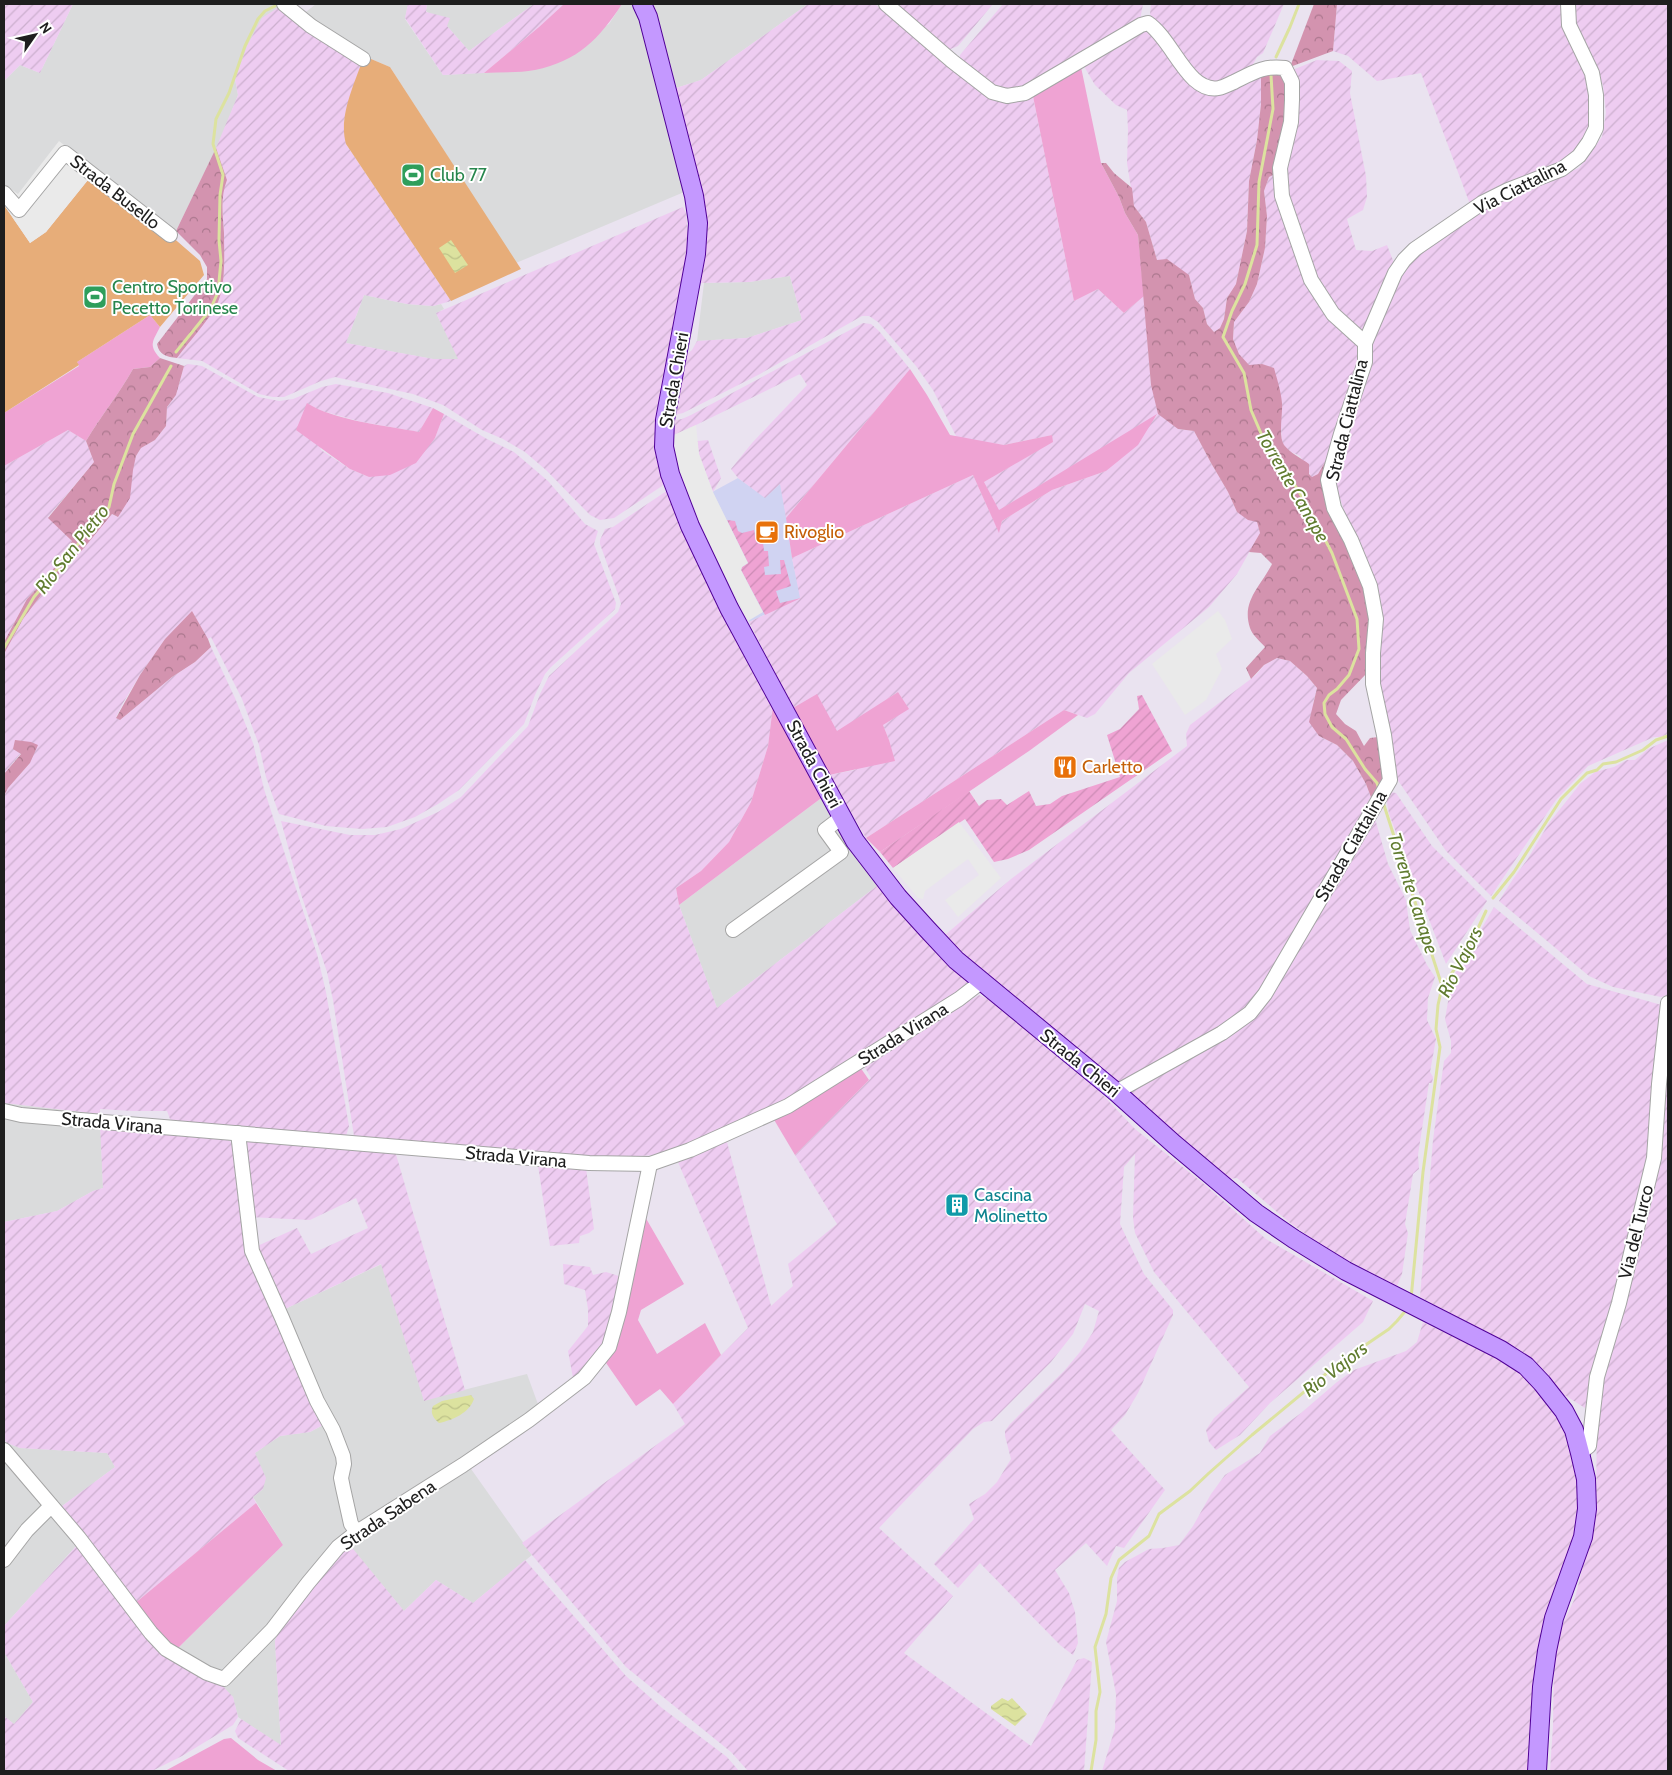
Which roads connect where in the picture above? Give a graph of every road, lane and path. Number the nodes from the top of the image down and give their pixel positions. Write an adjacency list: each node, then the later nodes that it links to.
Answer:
1 (284, 4): 5 (street)
2 (642, 4): 9 (main road, Strada Chieri)
3 (886, 4): 8 (street)
4 (1568, 4): 8 (street, Via Ciattalina)
5 (363, 59)
6 (4, 193): 7 (street, Strada Busello)
7 (170, 235)
8 (1365, 343): 13 (street, Strada Ciattalina)
9 (842, 817): 10 (street); 11 (main road, Strada Chieri)
10 (732, 930)
11 (981, 982): 13 (main road, Strada Chieri); 16 (street, Strada Virana)
12 (1668, 1003): 18 (street, Via del Turco)
13 (1116, 1092): 18 (main road, Strada Chieri)
14 (4, 1111): 15 (street, Strada Virana)
15 (238, 1133): 16 (street, Strada Virana); 20 (street)
16 (650, 1164): 20 (street, Strada Sabena)
17 (4, 1450): 19 (street, Strada Sabena)
18 (1580, 1453): 22 (main road, Strada Chieri)
19 (51, 1506): 20 (street, Strada Sabena); 21 (street)
20 (357, 1532)
21 (4, 1560)
22 (1537, 1771)

